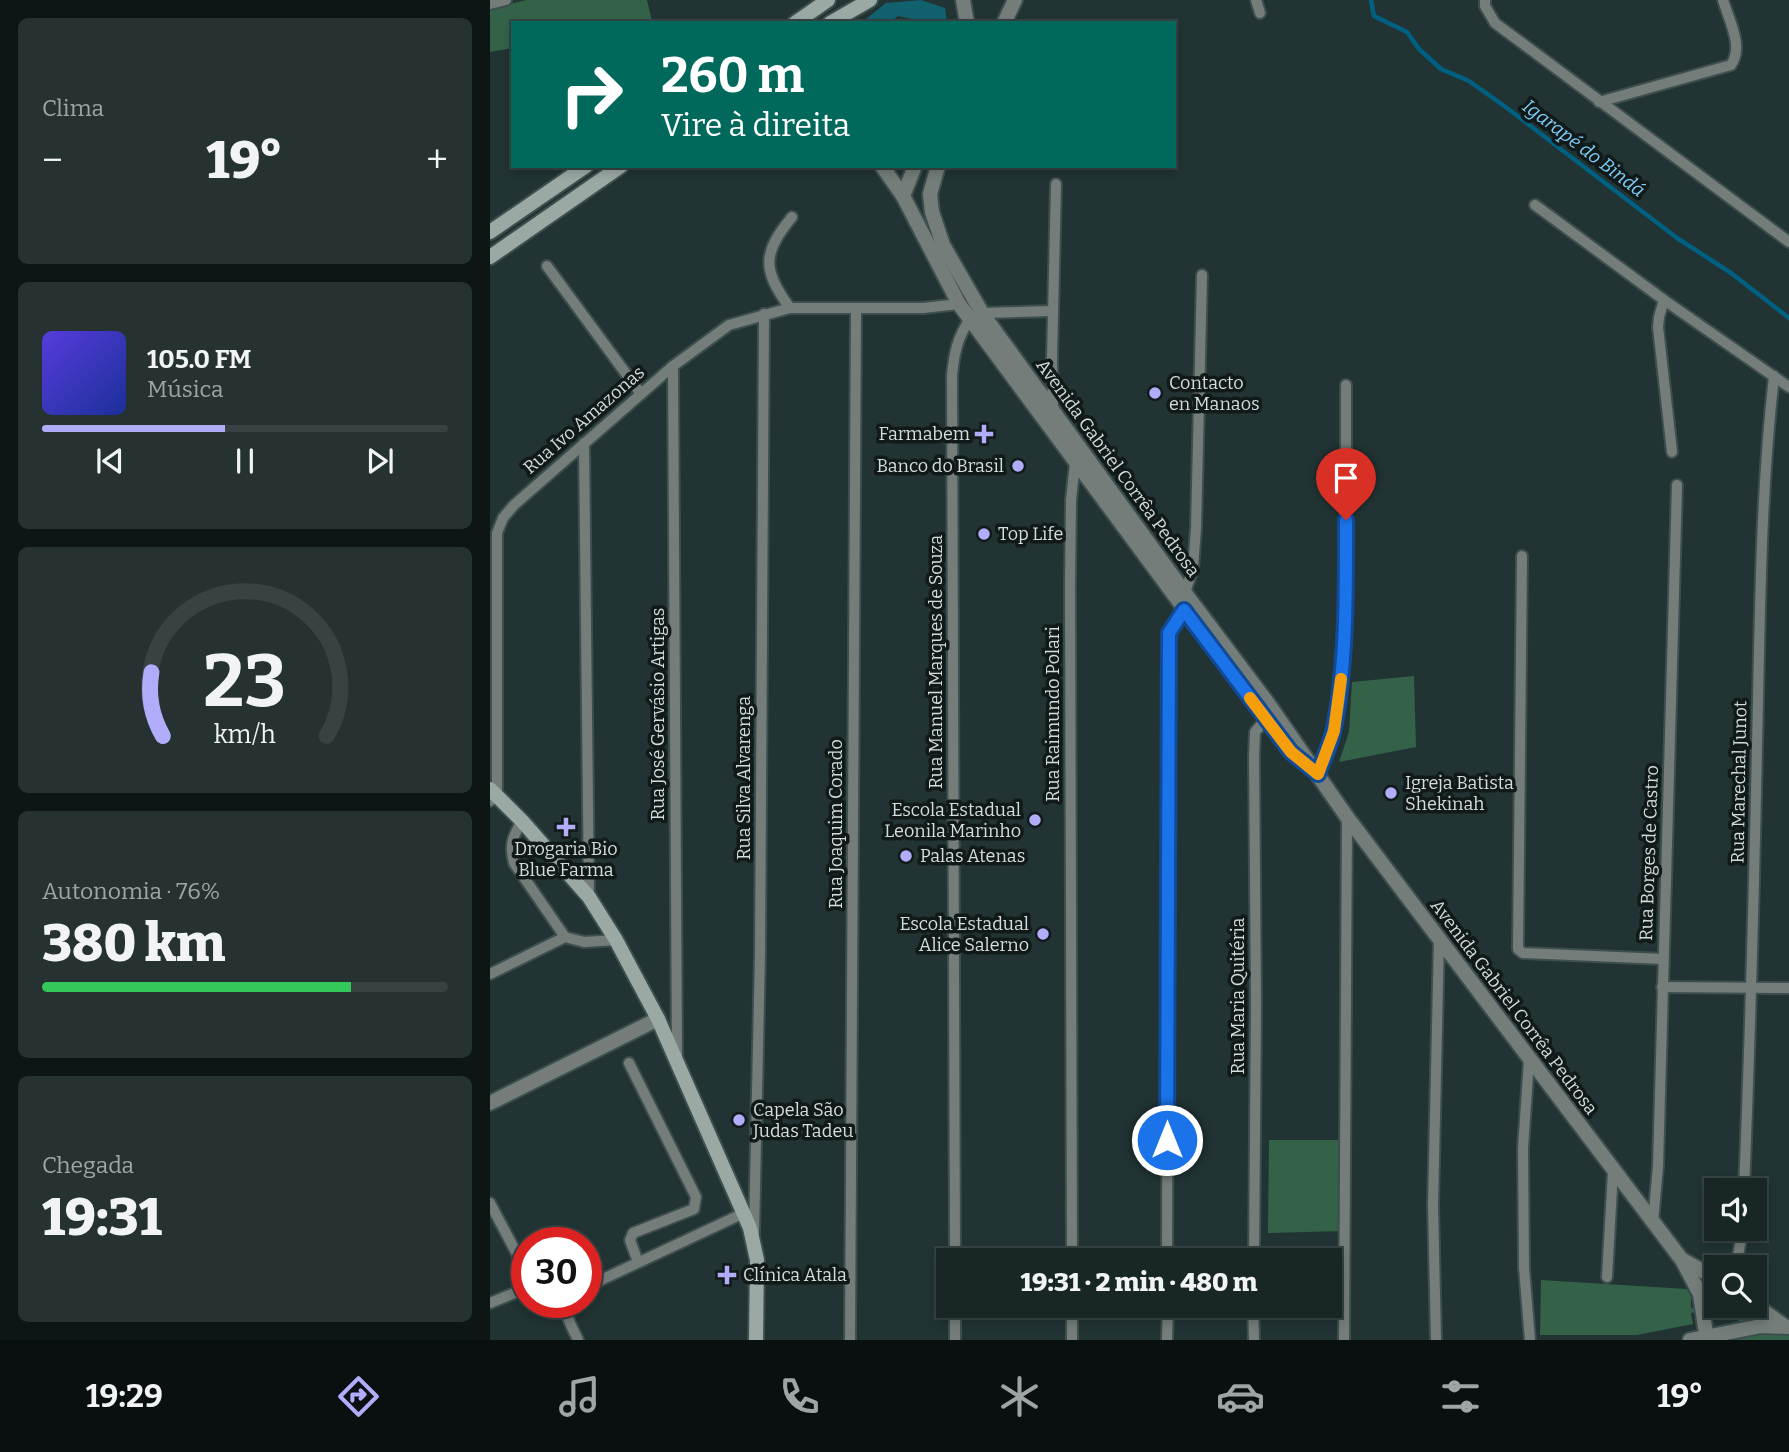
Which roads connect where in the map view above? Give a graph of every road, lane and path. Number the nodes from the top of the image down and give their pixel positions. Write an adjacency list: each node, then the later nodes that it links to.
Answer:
1 (506, 0): 9 (street)
2 (828, 0): 11 (main road)
3 (870, 0): 12 (main road)
4 (963, 0): 13 (street)
5 (1015, 0): 14 (street)
6 (1256, 0): 10 (street)
7 (1485, 0): 15 (street)
8 (1723, 0): 15 (street)
9 (490, 4)
10 (1260, 13)
11 (798, 21)
12 (833, 21)
13 (967, 21)
14 (1005, 21)
15 (1599, 102): 26 (street)
16 (583, 168): 25 (main road)
17 (618, 168): 27 (main road)
18 (883, 168): 22 (street, Avenida Gabriel Corrêa Pedrosa)
19 (914, 168): 22 (street)
20 (937, 168): 36 (street, Avenida Gabriel Corrêa Pedrosa)
21 (1056, 184): 34 (street)
22 (903, 196): 31 (street, Avenida Gabriel Corrêa Pedrosa)
23 (1535, 205): 30 (street)
24 (792, 217): 32 (street)
25 (490, 232)
26 (1789, 242)
27 (490, 257)
28 (547, 266): 41 (street)
29 (1202, 275): 48 (street)
30 (1664, 300): 38 (street); 44 (street)
31 (959, 304): 33 (street, Rua Ivo Amazonas); 36 (street, Avenida Gabriel Corrêa Pedrosa)
32 (790, 308): 33 (street, Rua Ivo Amazonas); 35 (street, Rua Ivo Amazonas)
33 (856, 308): 98 (street, Rua Joaquim Corado)
34 (1053, 311): 36 (street); 42 (street)
35 (764, 314): 37 (street, Rua Ivo Amazonas); 75 (street, Rua Silva Alvarenga)
36 (976, 316): 42 (street, Avenida Gabriel Corrêa Pedrosa); 45 (street, Avenida Gabriel Corrêa Pedrosa); 76 (street, Rua Manuel Marques de Souza)
37 (673, 366): 41 (street, Rua Ivo Amazonas); 66 (street, Rua José Gervásio Artigas)
38 (1774, 376): 40 (street); 61 (street, Rua Marechal Junot)
39 (1346, 385): 51 (street)
40 (1789, 387)
41 (641, 394): 43 (street, Rua Ivo Amazonas)
42 (1054, 411): 48 (street, Avenida Gabriel Corrêa Pedrosa)
43 (584, 443): 52 (street, Rua Ivo Amazonas); 55 (street)
44 (1672, 452)
45 (1075, 463): 49 (street, Avenida Gabriel Corrêa Pedrosa); 77 (street, Rua Raimundo Polari)
46 (1677, 485): 59 (street, Rua Borges de Castro)
47 (1522, 556): 59 (street)
48 (1185, 593): 51 (street, Avenida Gabriel Corrêa Pedrosa)
49 (1184, 610): 50 (street, Avenida Gabriel Corrêa Pedrosa); 78 (street)
50 (1266, 719): 51 (street, Avenida Gabriel Corrêa Pedrosa); 79 (street, Rua Maria Quitéria)
51 (1318, 774): 53 (street, Avenida Gabriel Corrêa Pedrosa)
52 (492, 795): 54 (main road)
53 (1347, 817): 57 (street, Avenida Gabriel Corrêa Pedrosa); 103 (street)
54 (522, 821): 55 (main road); 56 (street)
55 (589, 897): 58 (main road)
56 (565, 937): 58 (street); 60 (street)
57 (1439, 938): 65 (street, Avenida Gabriel Corrêa Pedrosa); 104 (street)
58 (616, 940): 64 (main road)
59 (1663, 959): 62 (street, Rua Borges de Castro)
60 (490, 974)
61 (1752, 986): 62 (street); 63 (street); 70 (street, Rua Marechal Junot)
62 (1662, 987): 73 (street, Rua Borges de Castro)
63 (1789, 988)
64 (658, 1019): 66 (main road); 68 (street)
65 (1529, 1060): 69 (street, Avenida Gabriel Corrêa Pedrosa); 105 (street)
66 (677, 1061): 72 (main road)
67 (629, 1063): 81 (street)
68 (490, 1103)
69 (1613, 1171): 73 (street, Avenida Gabriel Corrêa Pedrosa); 83 (street)
70 (1744, 1178)
71 (490, 1203): 74 (street)
72 (744, 1213): 75 (main road); 81 (street)
73 (1653, 1222): 80 (street, Avenida Gabriel Corrêa Pedrosa)
74 (511, 1243)
75 (754, 1243): 97 (main road)
76 (955, 1248)
77 (1072, 1248)
78 (1167, 1248)
79 (1254, 1248)
80 (1682, 1260): 82 (street, Avenida Gabriel Corrêa Pedrosa); 87 (street, Avenida Gabriel Corrêa Pedrosa)
81 (638, 1262): 84 (street)
82 (1704, 1272)
83 (1607, 1277)
84 (602, 1279)
85 (511, 1294): 86 (street)
86 (490, 1303)
87 (1703, 1309): 95 (street, Avenida Gabriel Corrêa Pedrosa)
88 (1767, 1313): 94 (street)
89 (568, 1318): 96 (street)
90 (955, 1318): 99 (street)
91 (1072, 1318): 100 (street)
92 (1168, 1318): 101 (street)
93 (1253, 1318): 102 (street)
94 (1786, 1326): 95 (street)
95 (1707, 1338): 106 (street)
96 (578, 1340)
97 (756, 1340)
98 (850, 1340)
99 (955, 1340)
100 (1072, 1340)
101 (1167, 1340)
102 (1254, 1340)
103 (1345, 1340)
104 (1436, 1340)
105 (1530, 1340)
106 (1690, 1340)

